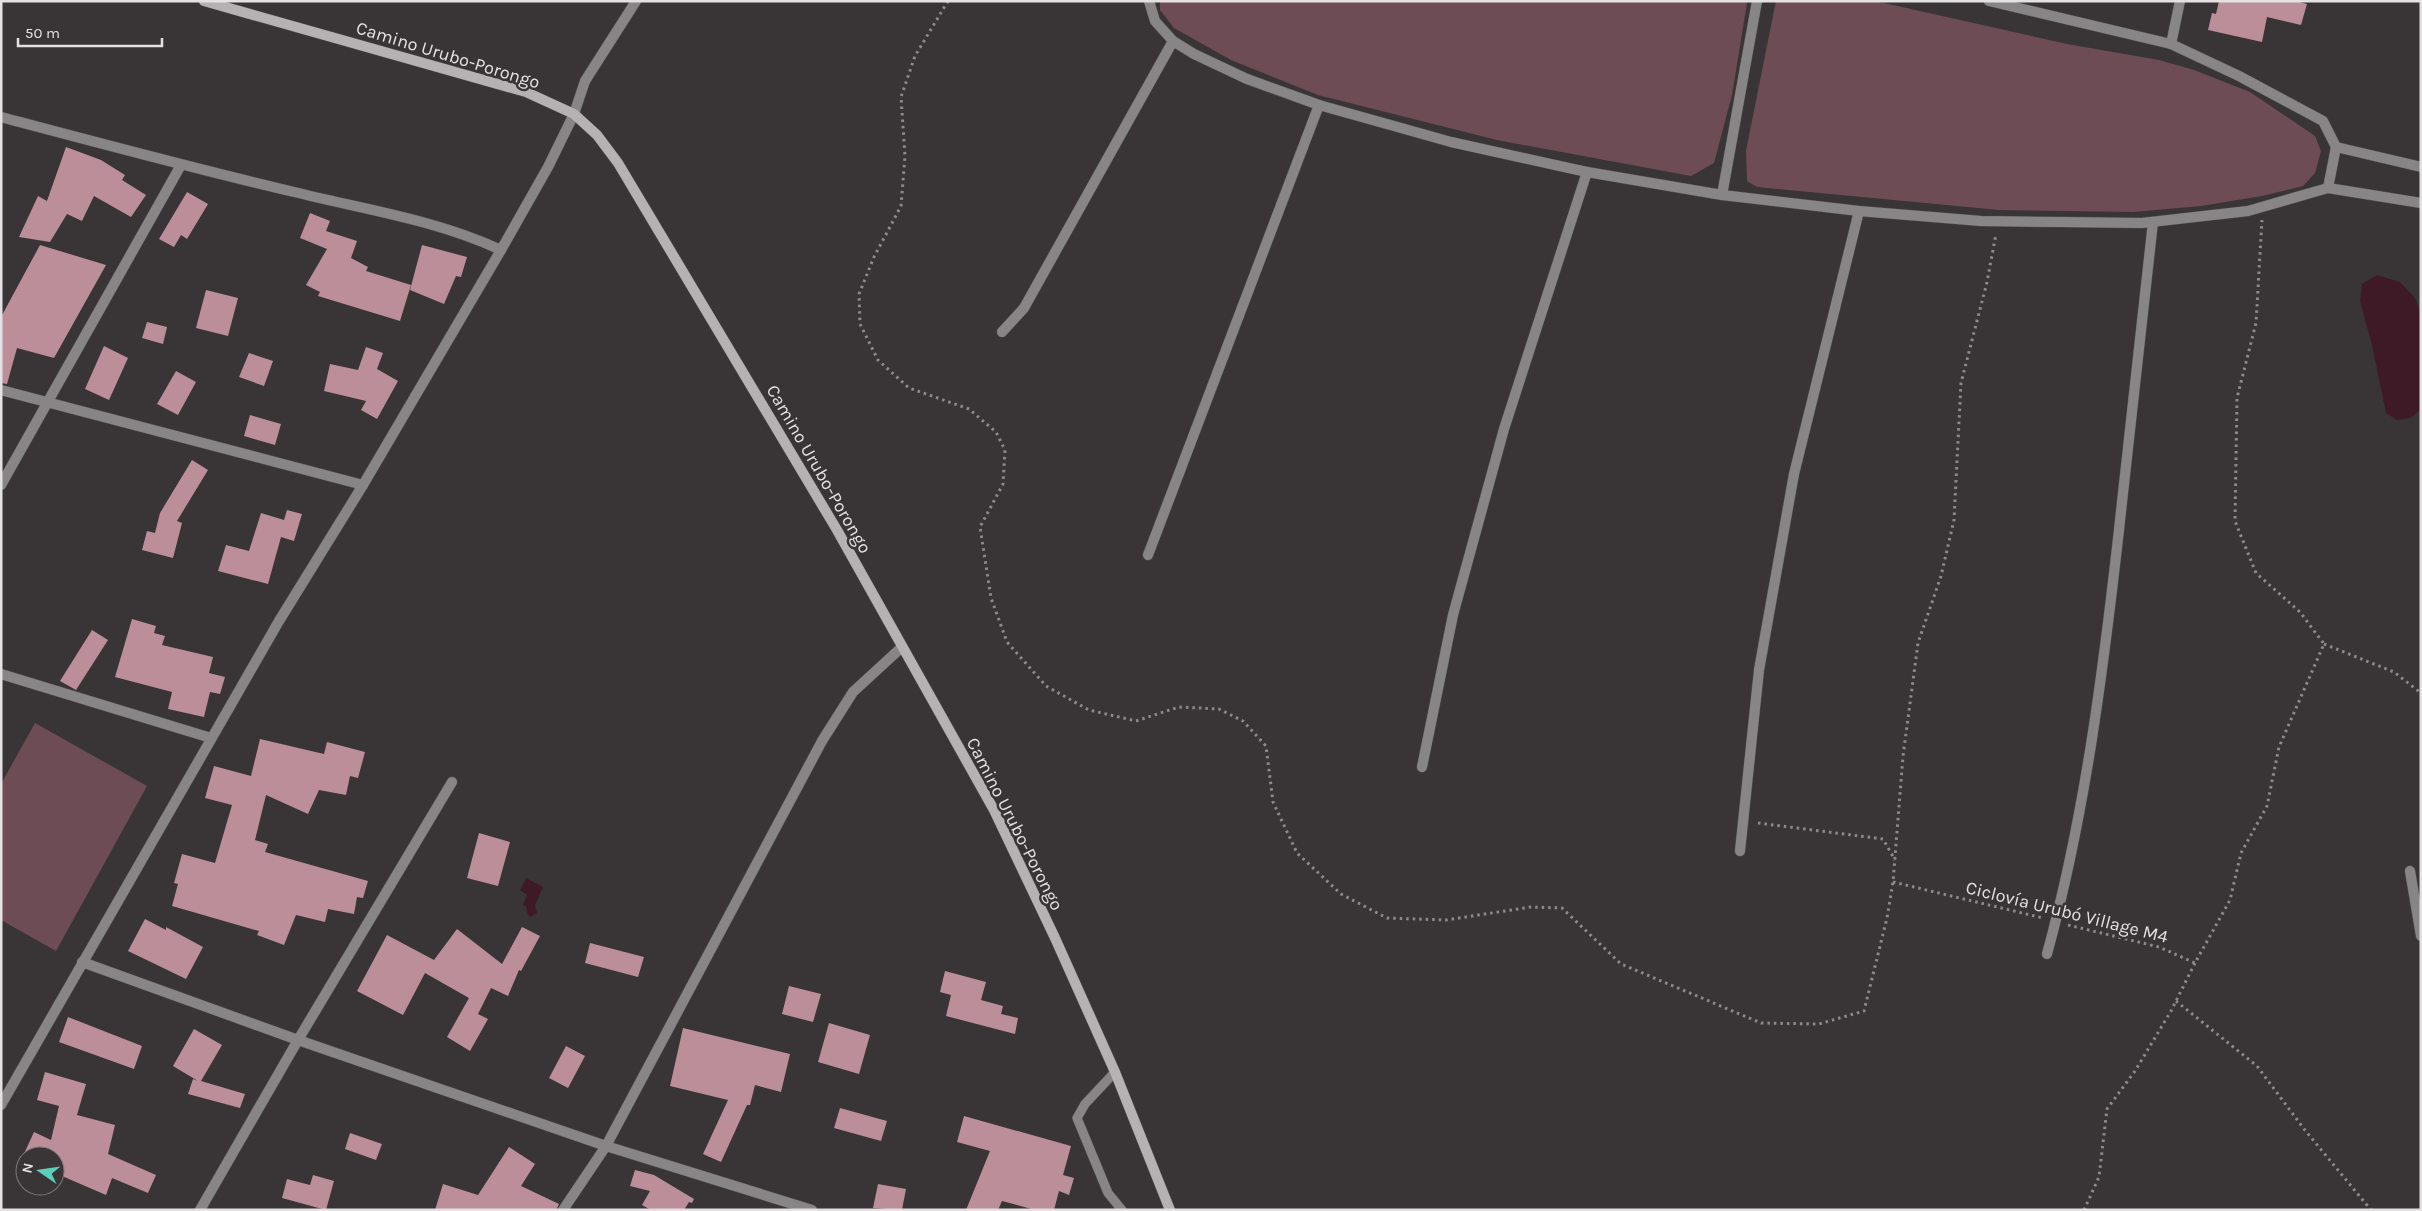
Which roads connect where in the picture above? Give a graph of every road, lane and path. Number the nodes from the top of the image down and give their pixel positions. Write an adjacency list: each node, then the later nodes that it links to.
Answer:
1 (204, 1): 10 (main road, Camino Urubo-Porongo)
2 (636, 1): 10 (street)
3 (1149, 1): 7 (street)
4 (1757, 1): 17 (street)
5 (1989, 1): 8 (street)
6 (2180, 1): 8 (street)
7 (1173, 41): 9 (street); 23 (street)
8 (2171, 44): 12 (street)
9 (1319, 105): 15 (street); 28 (street)
10 (574, 114): 22 (street); 30 (main road, Camino Urubo-Porongo)
11 (1, 117): 13 (street)
12 (2336, 147): 14 (street); 16 (street)
13 (181, 165): 22 (street); 25 (street)
14 (2421, 167)
15 (1587, 172): 17 (street); 34 (street)
16 (2328, 188): 18 (street); 19 (street)
17 (1722, 195): 20 (street)
18 (2421, 203)
19 (2263, 207): 21 (street); 29 (path)
20 (1858, 211): 21 (street); 36 (street)
21 (2153, 222): 41 (street)
22 (501, 250): 26 (street)
23 (1002, 332)
24 (1, 390): 25 (street)
25 (48, 401): 26 (street); 27 (street)
26 (363, 484): 33 (street)
27 (1, 485)
28 (1148, 555)
29 (2324, 644): 32 (path); 45 (path)
30 (902, 647): 48 (main road, Camino Urubo-Porongo); 50 (street)
31 (1, 674): 33 (street)
32 (2421, 693)
33 (212, 738): 44 (street)
34 (1422, 767)
35 (452, 782): 47 (street)
36 (1743, 822): 37 (street); 38 (path)
37 (1740, 851)
38 (1896, 861)
39 (2410, 871): 42 (street)
40 (1893, 882): 41 (path, Ciclovía Urubó Village M4)
41 (2056, 922): 43 (street); 45 (path, Ciclovía Urubó Village M4)
42 (2421, 936)
43 (2047, 954)
44 (82, 962): 47 (street); 49 (street)
45 (2195, 963): 46 (path)
46 (2176, 1001): 56 (path); 57 (path)
47 (298, 1040): 50 (street); 51 (street)
48 (1114, 1072): 54 (lane); 55 (main road, Camino Urubo-Porongo)
49 (1, 1105)
50 (606, 1146): 52 (street); 53 (street)
51 (200, 1210)
52 (563, 1210)
53 (812, 1210)
54 (1122, 1210)
55 (1170, 1210)
56 (2084, 1210)
57 (2371, 1210)

